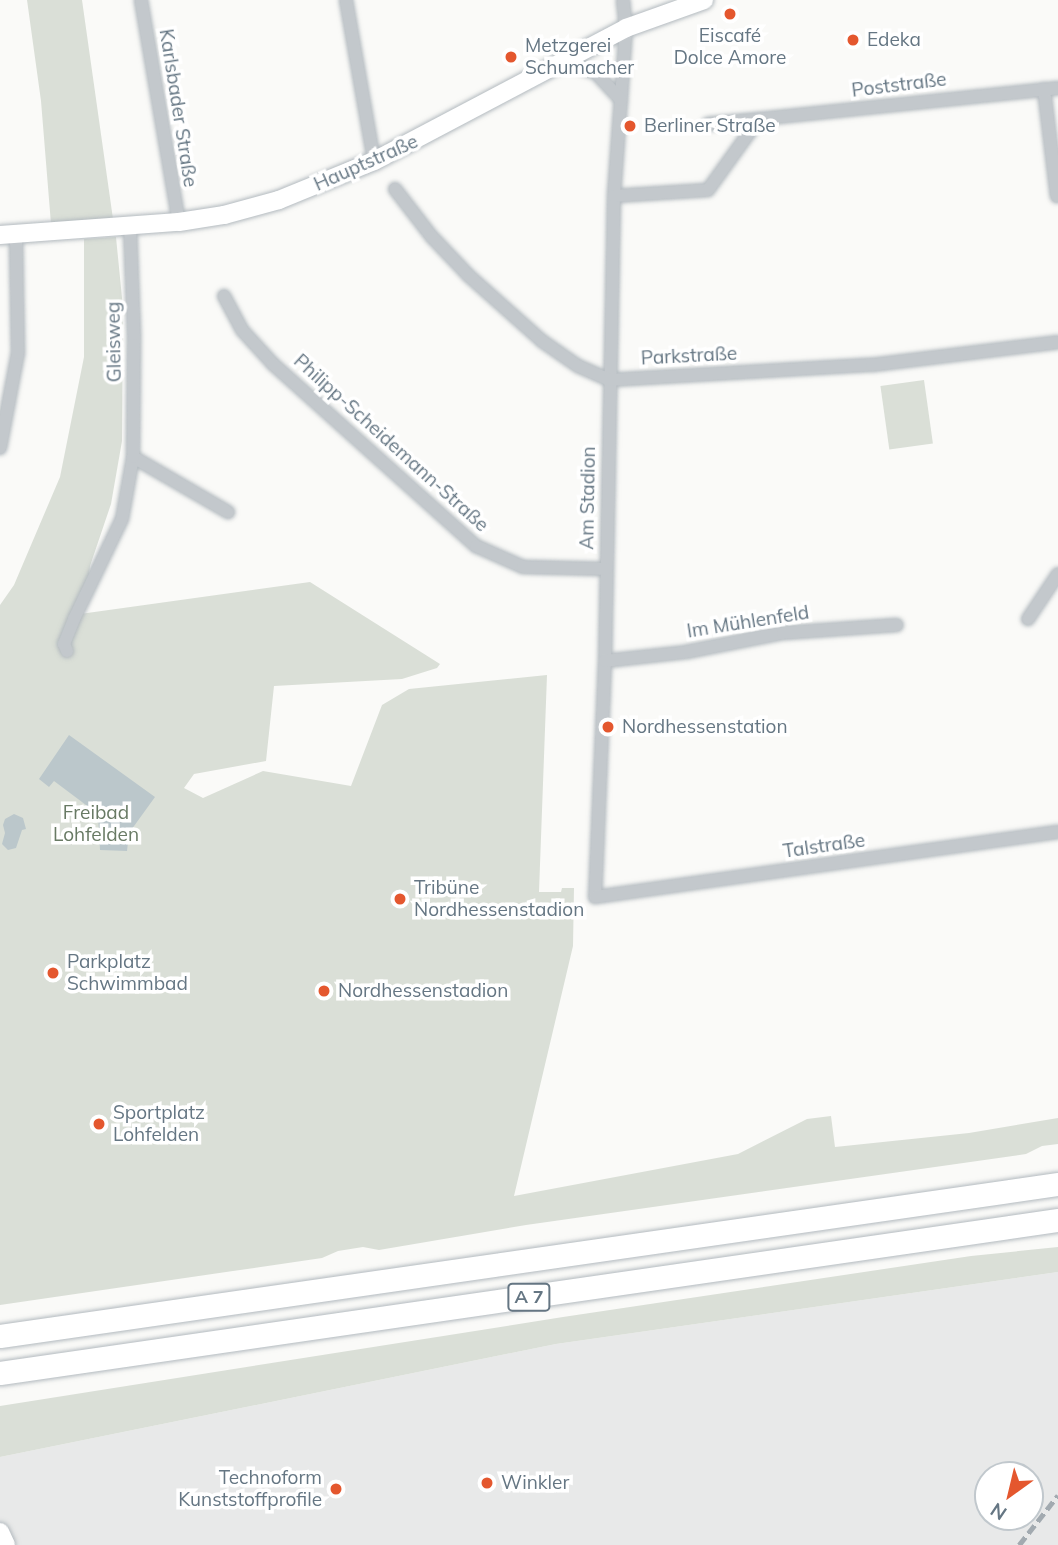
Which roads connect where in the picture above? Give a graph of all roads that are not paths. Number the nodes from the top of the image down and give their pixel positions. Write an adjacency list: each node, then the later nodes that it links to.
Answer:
1 (141, 0): 16 (street, Karlsbader Straße)
2 (346, 0): 12 (street)
3 (623, 0): 5 (street)
4 (690, 2): 5 (main road, Hauptstraße)
5 (626, 29): 6 (main road, Hauptstraße); 9 (street, Am Stadion)
6 (564, 62): 9 (street); 12 (main road, Hauptstraße)
7 (1058, 88): 8 (street, Poststraße)
8 (1044, 89): 10 (street, Poststraße); 15 (street)
9 (621, 100): 14 (street, Am Stadion)
10 (759, 119): 11 (street, Poststraße); 14 (street)
11 (708, 124)
12 (374, 162): 16 (main road, Hauptstraße)
13 (395, 189): 21 (street, Parkstraße)
14 (614, 196): 21 (street, Am Stadion)
15 (1057, 196)
16 (179, 222): 17 (main road, Hauptstraße)
17 (130, 227): 18 (main road, Hauptstraße); 23 (street, Gleisweg)
18 (8, 235): 22 (street)
19 (224, 296): 25 (street, Philipp-Scheidemann-Straße)
20 (1058, 342): 21 (street, Parkstraße)
21 (609, 380): 25 (street, Am Stadion)
22 (0, 448)
23 (133, 457): 24 (street); 29 (street, Gleisweg)
24 (228, 512)
25 (606, 569): 30 (street, Am Stadion)
26 (1058, 574): 27 (street)
27 (1028, 619)
28 (897, 625): 30 (street, Im Mühlenfeld)
29 (67, 651)
30 (605, 661): 32 (street, Am Stadion)
31 (1058, 832): 32 (street, Talstraße)
32 (595, 897)
33 (1058, 1184): 35 (highway, A 7)
34 (1058, 1220): 36 (highway, A 7)
35 (0, 1336)
36 (0, 1373)
37 (0, 1532): 38 (main road)
38 (6, 1545)

